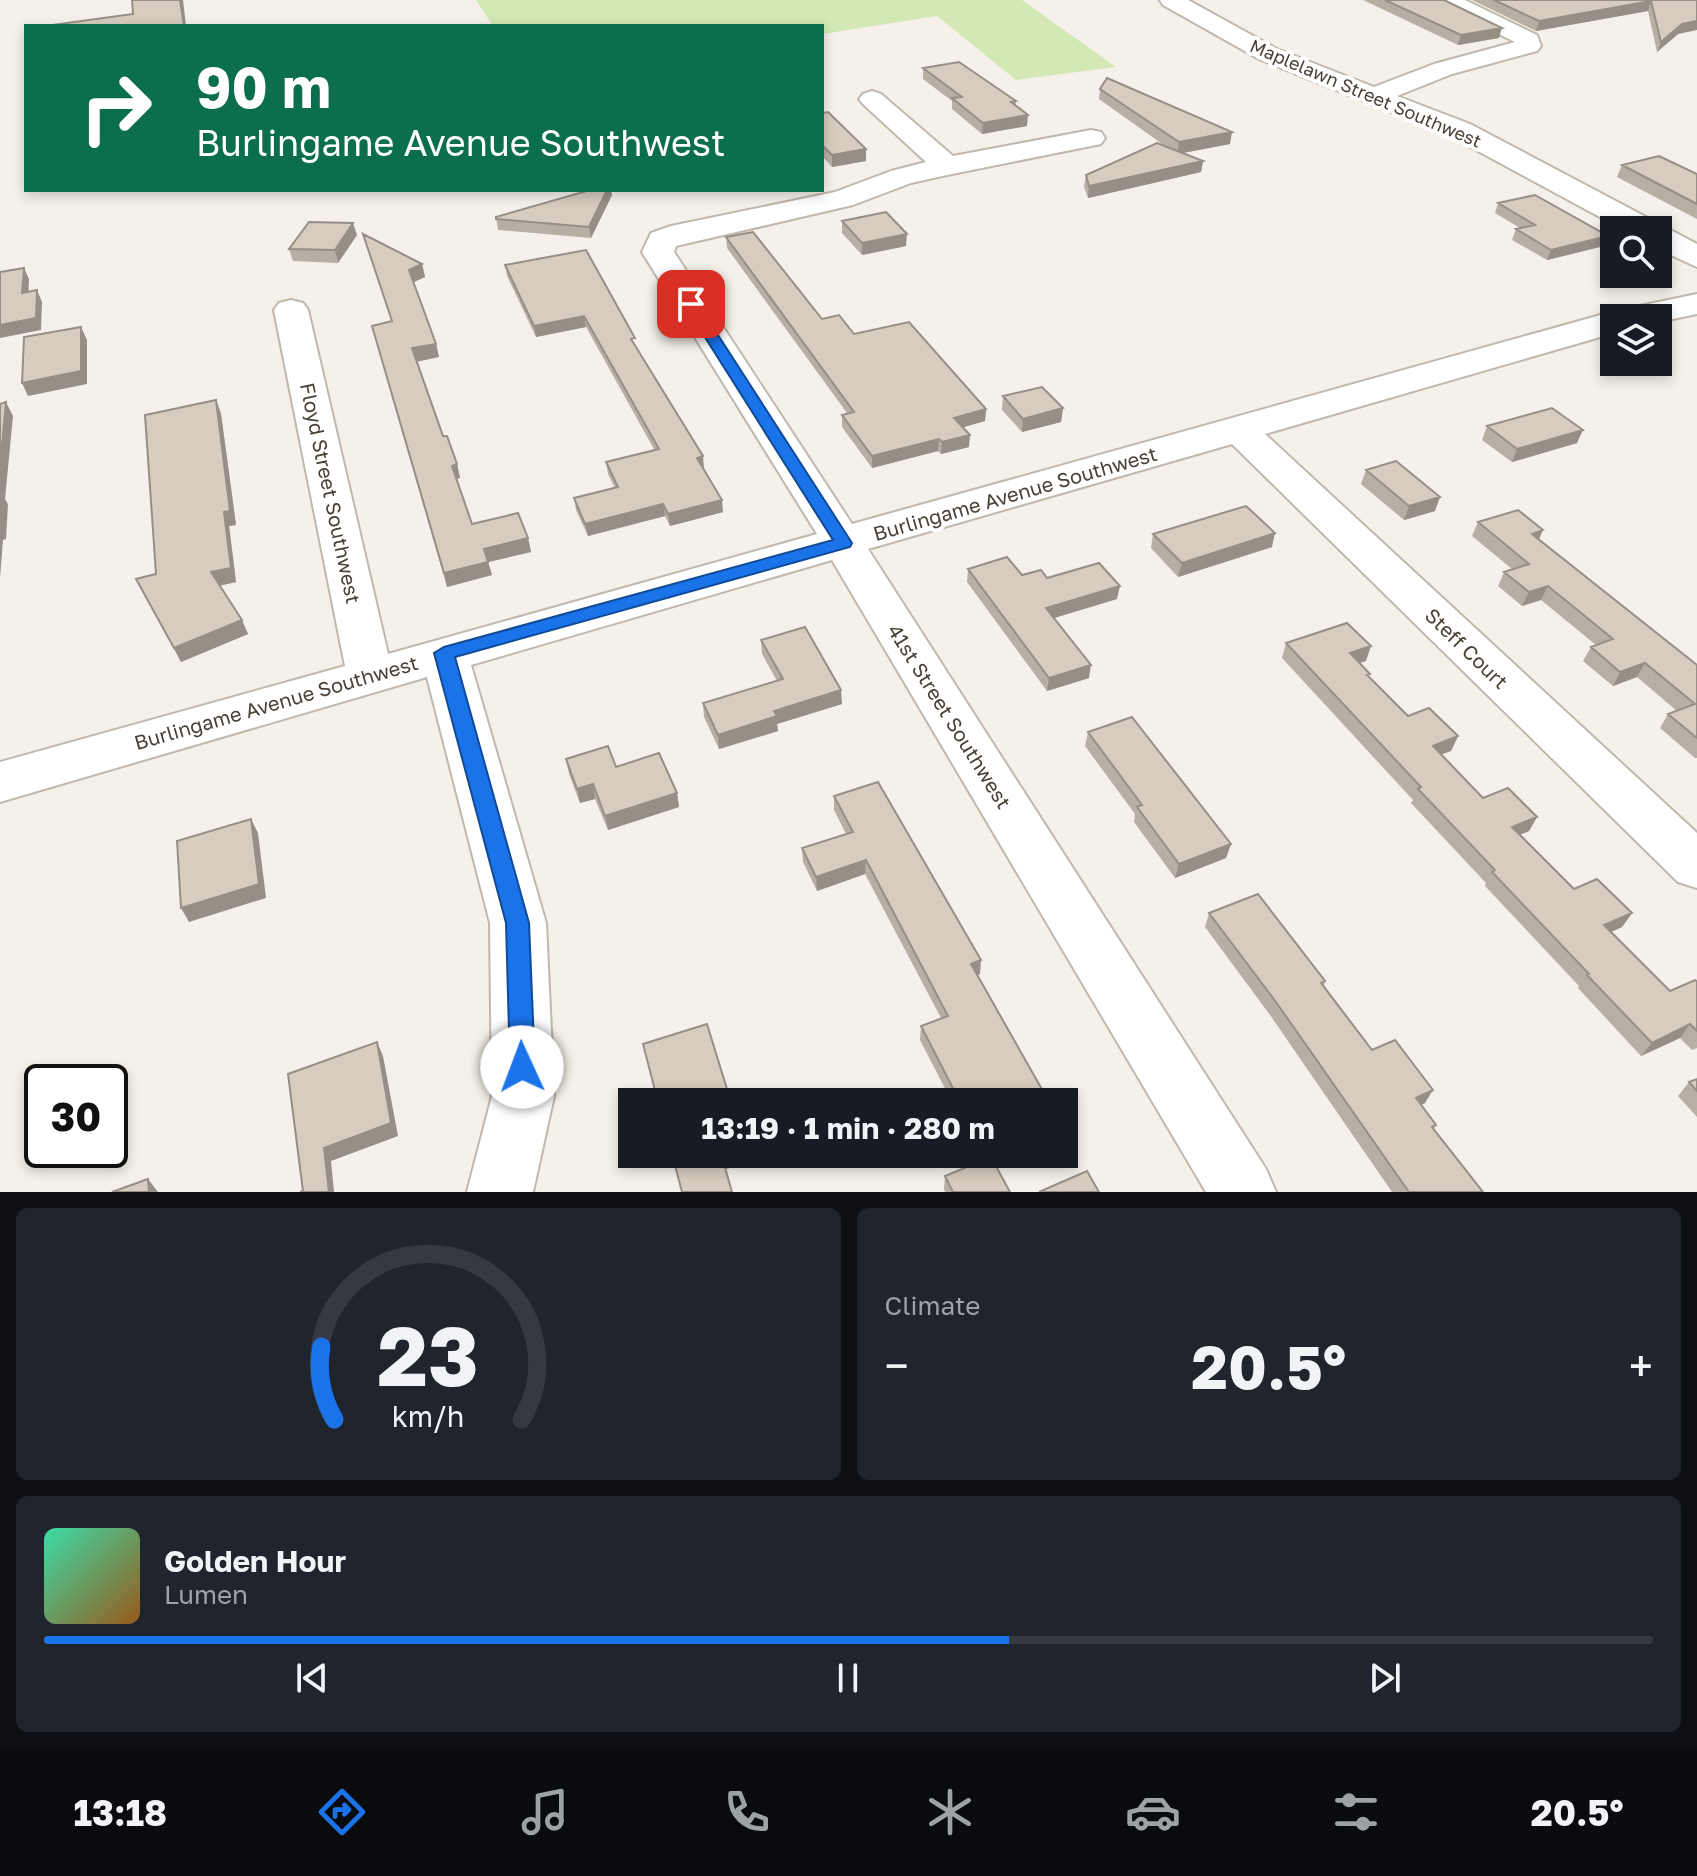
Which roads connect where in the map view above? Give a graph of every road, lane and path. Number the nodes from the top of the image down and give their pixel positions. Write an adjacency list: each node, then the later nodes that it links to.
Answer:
1 (1171, 0): 3 (street, Maplelawn Street Southwest)
2 (1447, 0): 3 (street)
3 (1376, 95): 7 (street, Maplelawn Street Southwest)
4 (872, 99): 6 (street)
5 (1091, 138): 6 (street)
6 (947, 166): 15 (street, 41st Street Southwest)
7 (1621, 216)
8 (1672, 244): 9 (street)
9 (1697, 257)
10 (1697, 304): 11 (street)
11 (1672, 309)
12 (291, 310): 17 (street, Floyd Street Southwest)
13 (1600, 326): 14 (street, Burlingame Avenue Southwest)
14 (1238, 429): 15 (street, Burlingame Avenue Southwest); 19 (street, Steff Court)
15 (843, 543): 16 (street, Burlingame Avenue Southwest); 21 (street, 41st Street Southwest)
16 (444, 653): 17 (street, Burlingame Avenue Southwest); 20 (street)
17 (370, 675): 18 (street, Burlingame Avenue Southwest)
18 (0, 782)
19 (1697, 866)
20 (500, 1192)
21 (1243, 1192)

